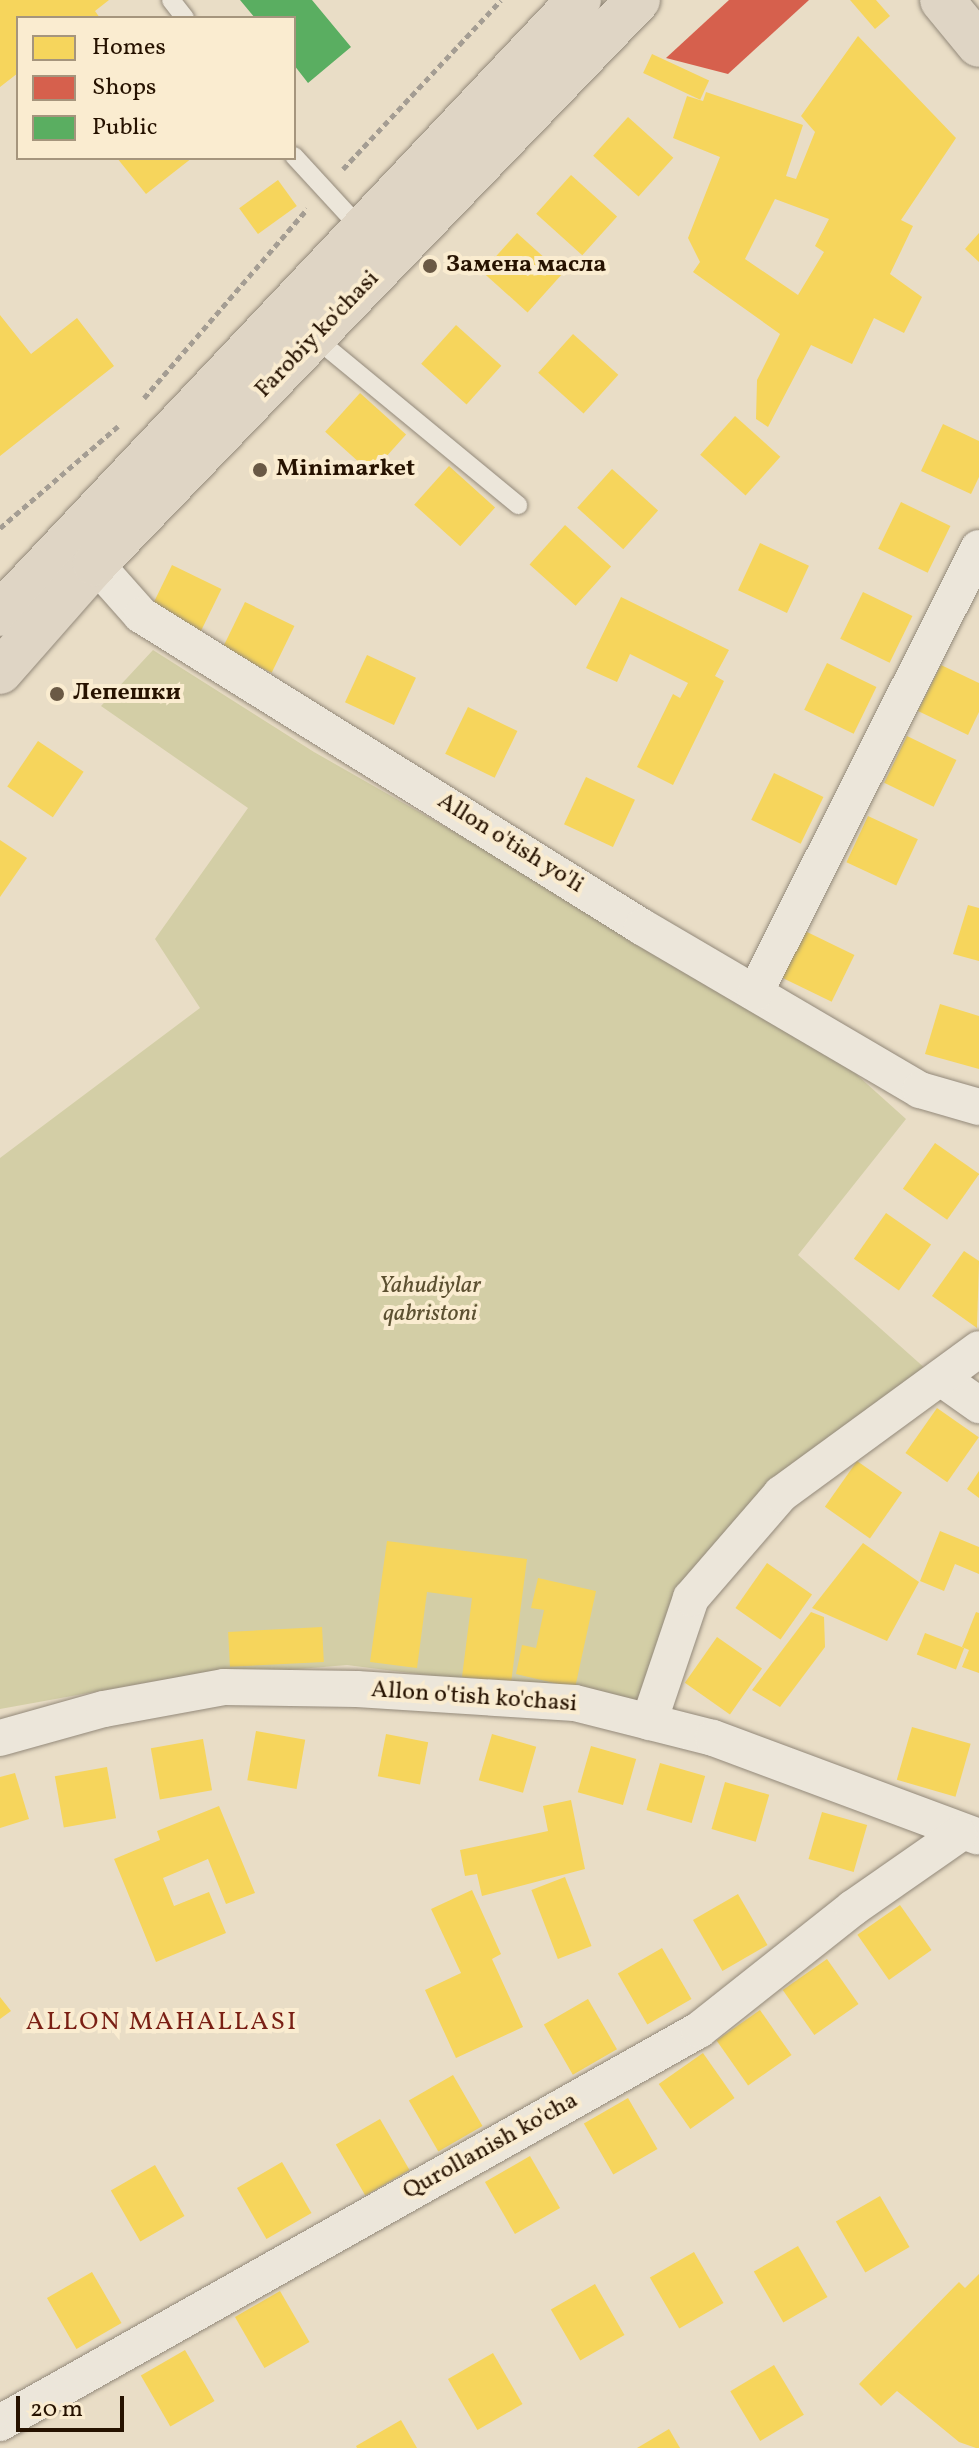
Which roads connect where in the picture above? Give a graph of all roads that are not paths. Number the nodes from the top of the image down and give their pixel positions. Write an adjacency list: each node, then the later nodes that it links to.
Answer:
1 (171, 0): 5 (lane)
2 (579, 0): 8 (main road, Farobiy ko'chasi)
3 (638, 0): 9 (main road, Farobiy ko'chasi)
4 (942, 0): 6 (main road)
5 (183, 16)
6 (979, 45)
7 (296, 159): 8 (lane)
8 (364, 232): 9 (main road, Farobiy ko'chasi)
9 (306, 323): 10 (lane); 12 (main road, Farobiy ko'chasi)
10 (518, 505)
11 (979, 548): 15 (street)
12 (83, 550): 13 (main road, Farobiy ko'chasi); 14 (main road, Farobiy ko'chasi); 15 (street, Allon o'tish yo'li)
13 (0, 614)
14 (0, 672)
15 (755, 993): 16 (street, Allon o'tish yo'li)
16 (979, 1107)
17 (979, 1349): 18 (street)
18 (941, 1378): 19 (street); 20 (street)
19 (979, 1405)
20 (649, 1722): 21 (street, Allon o'tish ko'chasi); 22 (street, Allon o'tish ko'chasi)
21 (0, 1738)
22 (969, 1835): 23 (street, Qurollanish ko'cha)
23 (0, 2423)

